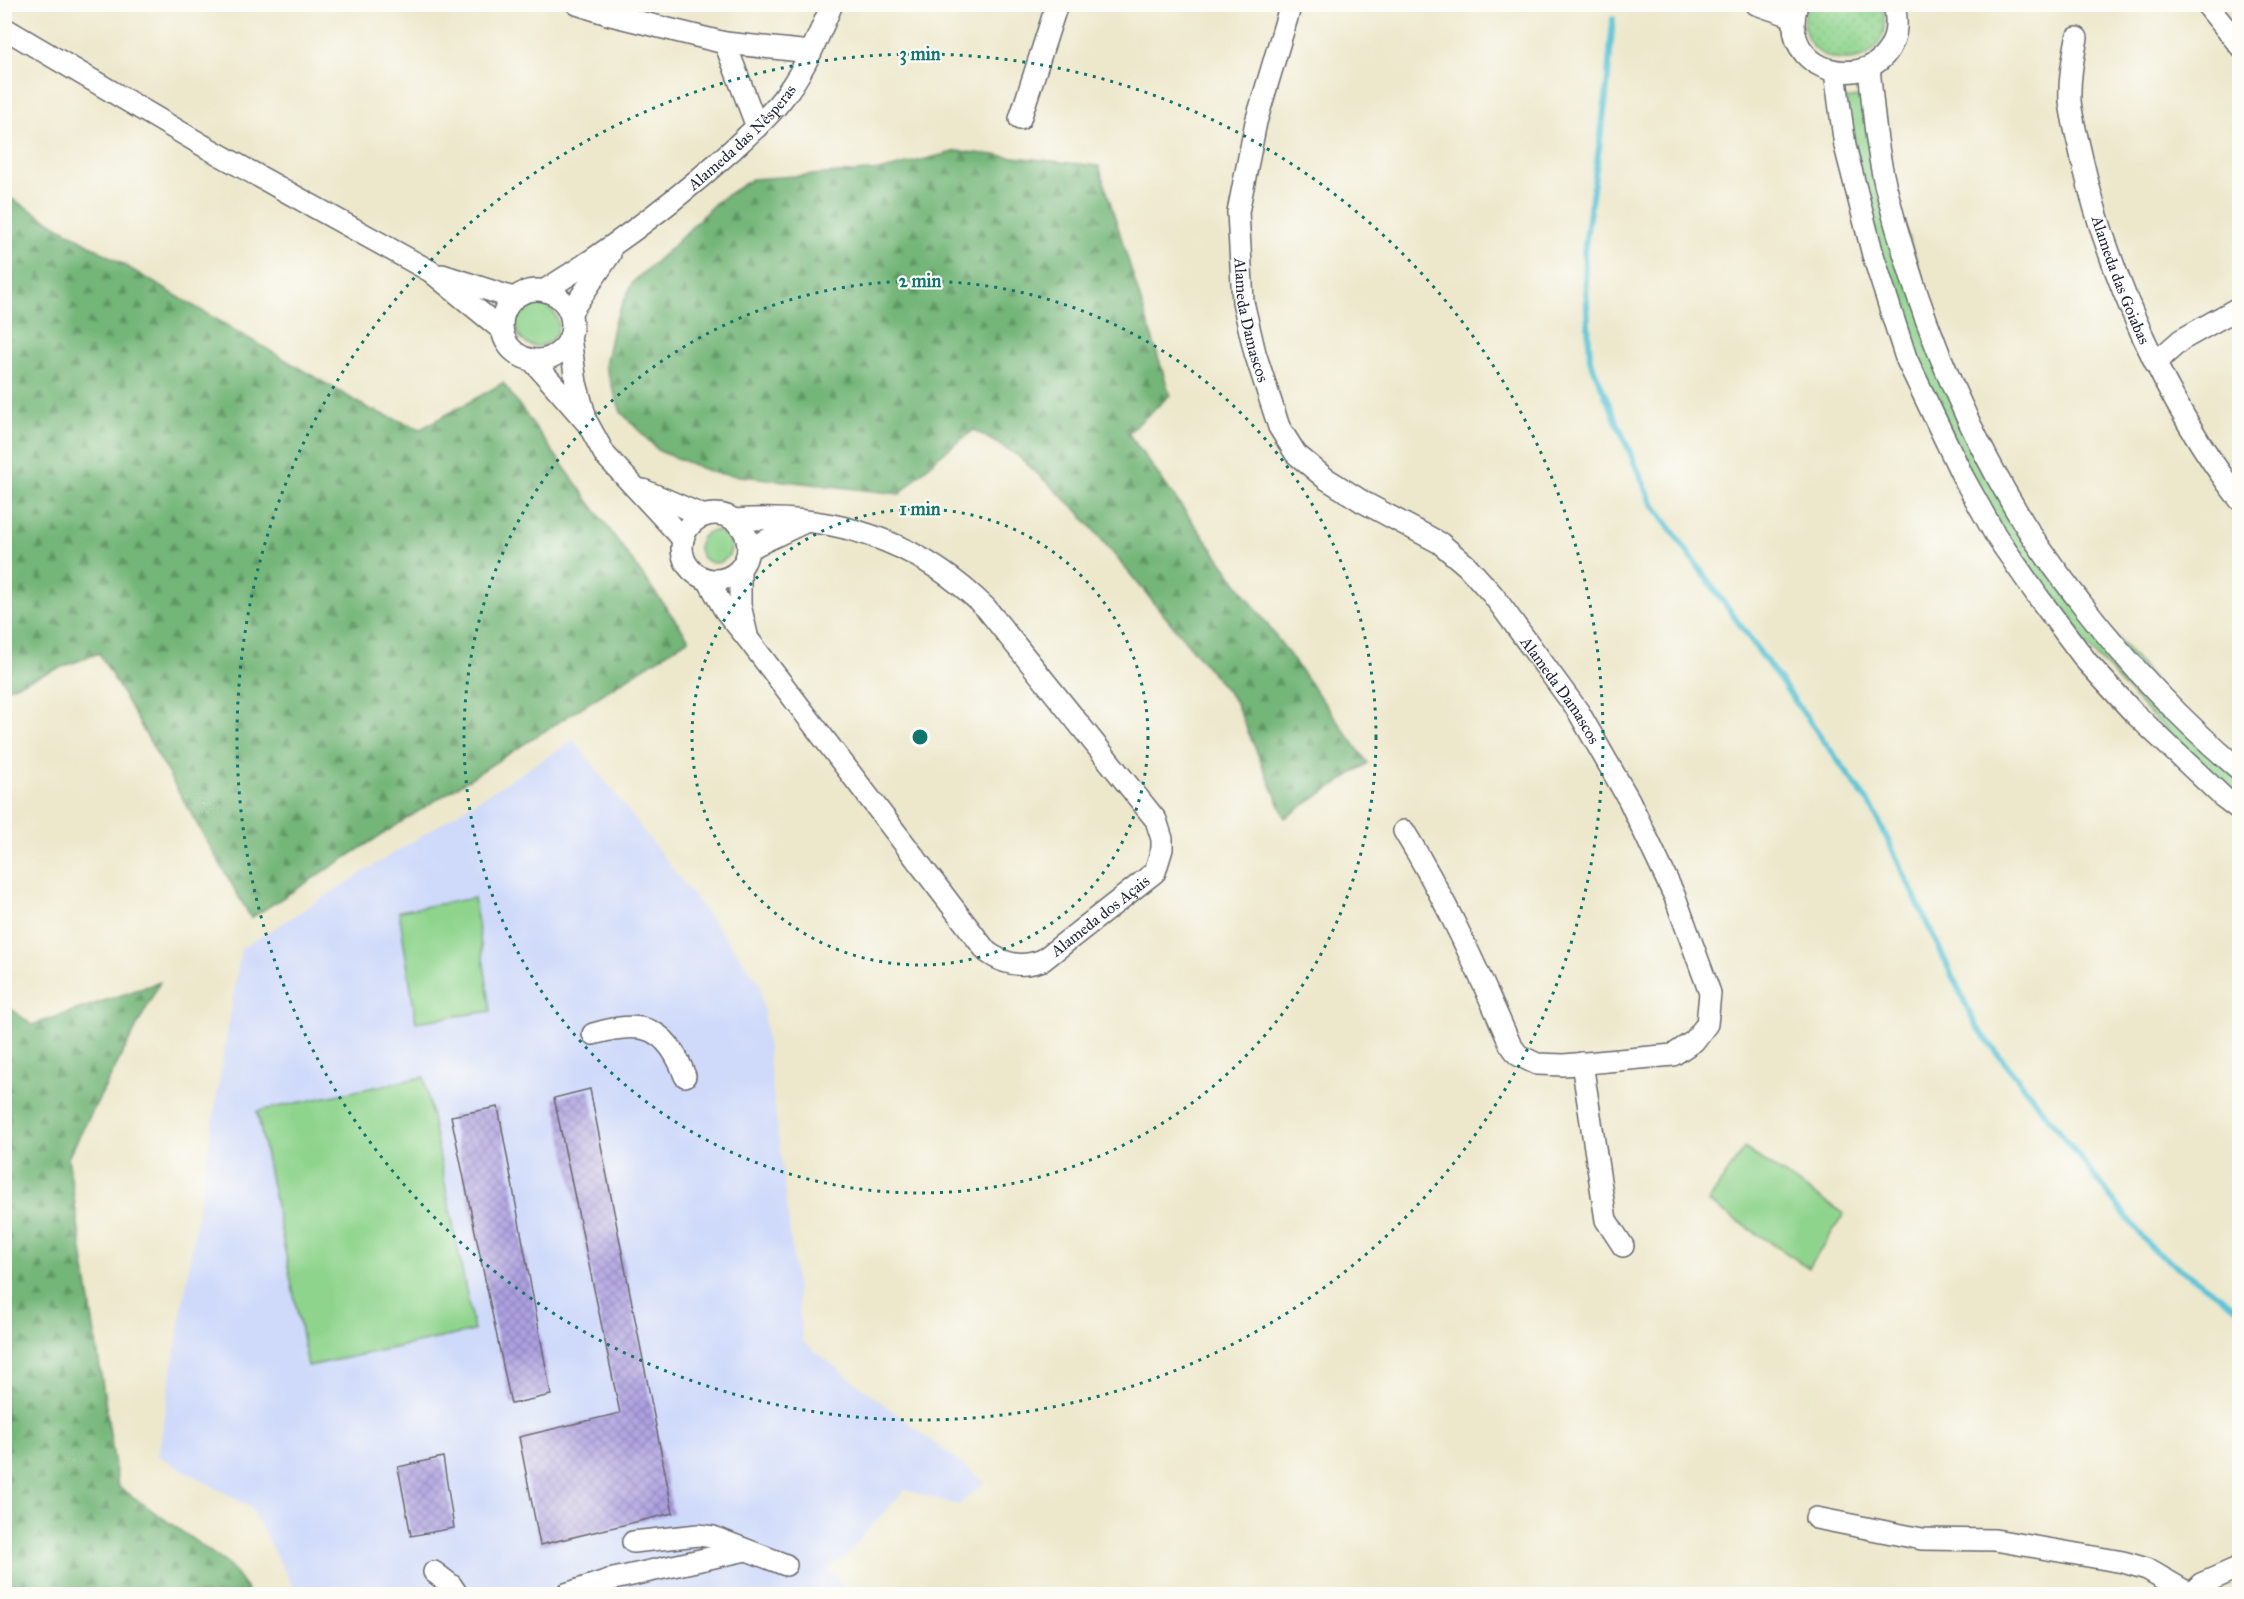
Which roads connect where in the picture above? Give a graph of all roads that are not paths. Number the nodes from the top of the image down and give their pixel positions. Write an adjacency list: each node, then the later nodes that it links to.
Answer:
1 (577, 4): 8 (street)
2 (832, 4): 14 (street, Alameda das Nêsperas)
3 (1057, 4): 17 (street)
4 (1291, 4): 44 (street, Alameda Damascos)
5 (1756, 4): 9 (street)
6 (1894, 4): 15 (street)
7 (2206, 4): 13 (street)
8 (613, 10): 12 (street)
9 (1795, 11): 16 (street)
10 (4, 28): 20 (street)
11 (2077, 38): 28 (street, Alameda das Goiabas)
12 (725, 43): 14 (street); 18 (street)
13 (2240, 46)
14 (812, 52): 18 (street, Alameda das Nêsperas)
15 (1869, 68): 16 (street); 40 (street)
16 (1835, 72): 41 (street)
17 (1020, 119)
18 (757, 127): 19 (street, Alameda das Nêsperas)
19 (619, 241): 21 (street, Alameda das Nêsperas); 24 (street, Alameda das Nêsperas)
20 (430, 271): 22 (street); 25 (street)
21 (546, 290): 22 (street); 24 (street)
22 (513, 298): 25 (street)
23 (2240, 307): 28 (street)
24 (570, 313): 26 (street)
25 (502, 330): 27 (street)
26 (570, 337): 27 (street); 29 (street)
27 (532, 360): 29 (street)
28 (2156, 362): 31 (street, Alameda das Goiabas)
29 (588, 424): 30 (street)
30 (637, 487): 32 (street); 35 (street)
31 (2240, 500)
32 (704, 516): 33 (street); 35 (street)
33 (734, 520): 34 (street, Alameda dos Açais); 36 (street)
34 (807, 521): 36 (street); 39 (street, Alameda dos Açais)
35 (683, 539): 38 (street)
36 (748, 549): 37 (street)
37 (740, 570): 38 (street); 39 (street)
38 (708, 580): 39 (street, Alameda dos Açais)
39 (748, 639)
40 (2240, 770)
41 (2240, 810)
42 (1404, 831): 44 (street, Alameda Damascos)
43 (593, 1035): 45 (street)
44 (1582, 1063): 46 (street)
45 (685, 1076)
46 (1623, 1246)
47 (1816, 1518): 55 (street)
48 (633, 1542): 49 (street)
49 (746, 1550): 50 (street); 54 (street)
50 (786, 1565)
51 (2240, 1567): 55 (street)
52 (434, 1572): 53 (street)
53 (457, 1594)
54 (566, 1594)
55 (2190, 1594)

